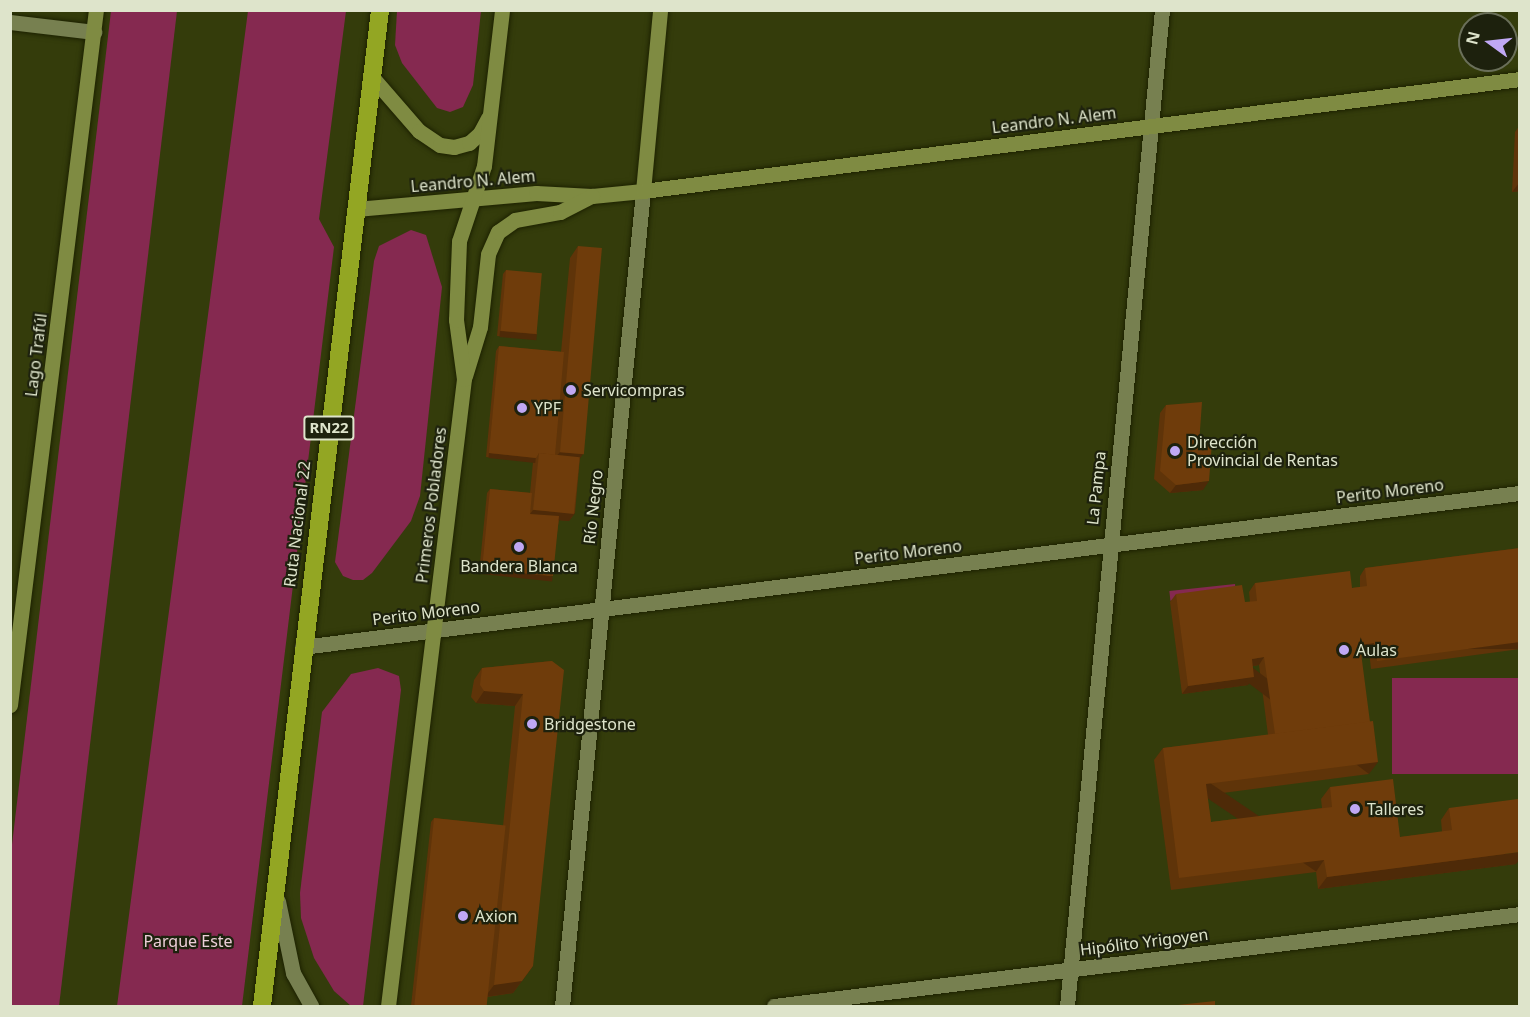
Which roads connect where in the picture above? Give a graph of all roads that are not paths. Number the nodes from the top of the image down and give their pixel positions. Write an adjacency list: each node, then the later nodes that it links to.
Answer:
1 (96, 10): 7 (street, Lago Trafúl)
2 (380, 10): 8 (highway, Ruta Nacional 22 / RN22)
3 (502, 10): 10 (street, Primeros Pobladores)
4 (660, 10): 12 (street, Río Negro)
5 (1162, 10): 11 (street, La Pampa)
6 (10, 22): 7 (street)
7 (94, 32): 22 (street, Lago Trafúl)
8 (372, 77): 10 (street); 15 (highway, Ruta Nacional 22 / RN22)
9 (1520, 79): 11 (street, Leandro N. Alem)
10 (492, 104): 14 (street, Primeros Pobladores)
11 (1151, 126): 12 (street, Leandro N. Alem); 18 (street, La Pampa)
12 (644, 190): 13 (street, Leandro N. Alem); 19 (street, Río Negro)
13 (592, 196): 14 (street, Leandro N. Alem); 16 (street, Leandro N. Alem)
14 (472, 199): 15 (street, Leandro N. Alem); 16 (street, Primeros Pobladores)
15 (356, 210): 21 (highway, Ruta Nacional 22 / RN22)
16 (464, 379): 20 (street, Primeros Pobladores)
17 (1520, 492): 18 (street, Perito Moreno)
18 (1108, 544): 19 (street, Perito Moreno); 25 (street, La Pampa)
19 (601, 609): 20 (street, Perito Moreno); 29 (street, Río Negro)
20 (435, 630): 21 (street, Perito Moreno); 28 (street, Primeros Pobladores)
21 (302, 647): 23 (highway, Ruta Nacional 22 / RN22)
22 (10, 705)
23 (275, 889): 26 (highway, Ruta Nacional 22 / RN22); 27 (street)
24 (1520, 914): 25 (street, Hipólito Yrigoyen)
25 (1070, 970): 30 (street, Hipólito Yrigoyen); 31 (street, La Pampa)
26 (261, 1006)
27 (311, 1006)
28 (388, 1006)
29 (562, 1006)
30 (774, 1006)
31 (1067, 1006)

